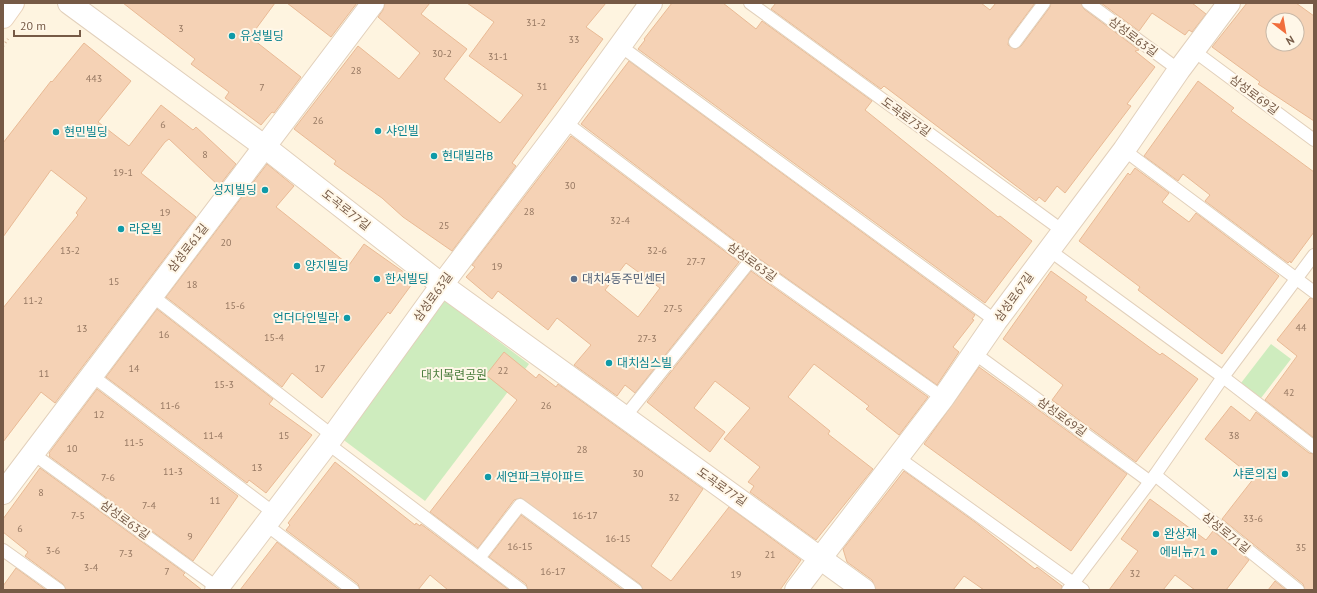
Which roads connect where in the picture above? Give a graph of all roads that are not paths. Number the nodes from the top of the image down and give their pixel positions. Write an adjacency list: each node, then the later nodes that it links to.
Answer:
1 (13, 3): 9 (street)
2 (69, 3): 16 (street, 도곡로77길)
3 (373, 3): 16 (street, 삼성로61길)
4 (651, 3): 11 (street, 삼성로63길)
5 (750, 3): 18 (lane, 도곡로73길)
6 (1044, 3): 10 (lane)
7 (1088, 3): 13 (lane, 삼성로63길)
8 (1229, 3): 12 (street, 삼성로67길)
9 (3, 17)
10 (1015, 42)
11 (620, 45): 14 (street, 삼성로63길); 26 (lane)
12 (1194, 51): 13 (street, 삼성로67길); 15 (lane, 삼성로69길)
13 (1179, 70): 17 (street, 삼성로67길)
14 (566, 122): 21 (lane, 삼성로63길); 23 (street, 삼성로63길)
15 (1314, 140)
16 (265, 147): 23 (street, 도곡로77길); 25 (street, 삼성로61길)
17 (1124, 150): 18 (street, 삼성로67길); 22 (lane)
18 (1063, 231): 19 (street, 삼성로67길)
19 (1049, 250): 26 (street, 삼성로67길); 29 (lane)
20 (1314, 255): 22 (lane)
21 (750, 261): 30 (lane, 삼성로63길); 31 (lane)
22 (1296, 278): 24 (lane); 29 (lane)
23 (442, 285): 31 (street, 도곡로77길); 32 (street, 삼성로63길)
24 (1314, 292)
25 (151, 296): 28 (street, 삼성로61길); 32 (lane)
26 (996, 322): 27 (street, 삼성로67길)
27 (974, 353): 30 (street, 삼성로67길); 36 (lane, 삼성로69길)
28 (91, 375): 34 (street, 삼성로61길); 38 (lane)
29 (1223, 378): 33 (lane); 36 (lane)
30 (943, 398): 35 (street, 삼성로67길)
31 (624, 418): 40 (street, 도곡로77길)
32 (330, 439): 38 (street, 삼성로63길); 41 (lane)
33 (1314, 447)
34 (32, 453): 37 (street, 삼성로61길); 43 (lane, 삼성로63길)
35 (897, 457): 40 (street, 삼성로67길); 42 (lane)
36 (1152, 478): 42 (lane); 50 (lane, 삼성로71길)
37 (3, 493)
38 (270, 518): 43 (street, 삼성로63길); 45 (lane)
39 (3, 550): 44 (lane)
40 (820, 557): 48 (street, 삼성로67길); 49 (street, 도곡로77길)
41 (479, 558): 46 (lane); 47 (lane)
42 (1075, 588)
43 (217, 589)
44 (59, 590)
45 (353, 590)
46 (522, 590)
47 (636, 590)
48 (796, 590)
49 (864, 590)
50 (1298, 590)

